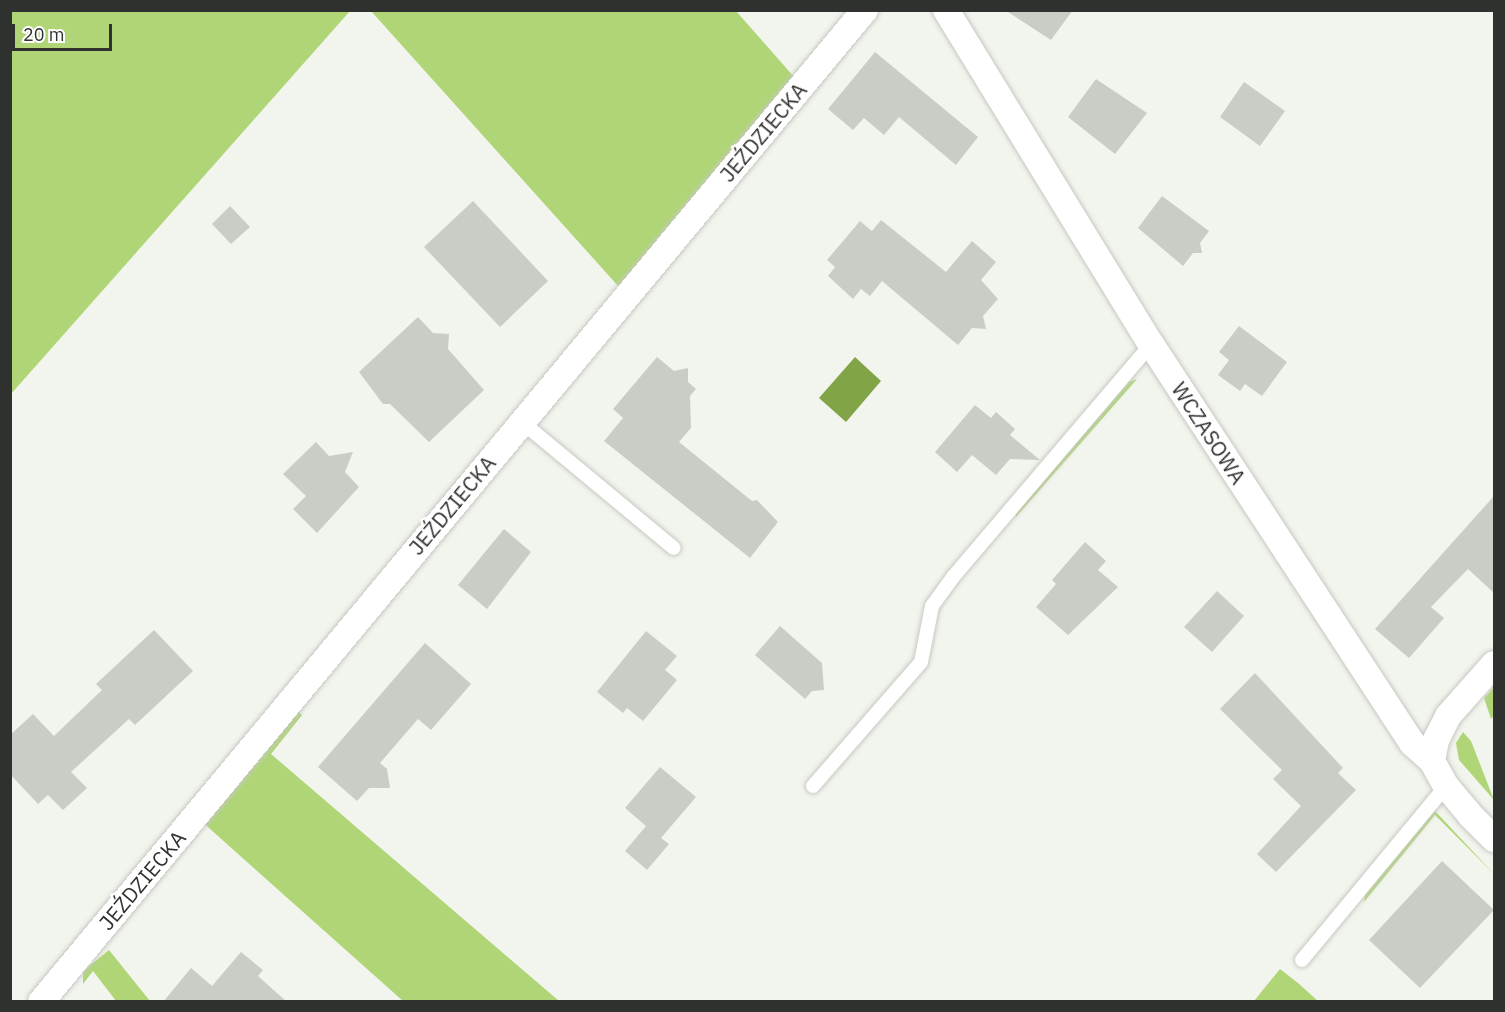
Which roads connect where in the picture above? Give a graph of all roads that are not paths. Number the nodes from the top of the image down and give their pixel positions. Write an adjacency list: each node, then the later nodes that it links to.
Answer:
1 (865, 10): 4 (street, JEŹDZIECKA)
2 (946, 10): 3 (street, WCZASOWA)
3 (1152, 344): 7 (street, WCZASOWA); 8 (lane)
4 (522, 422): 5 (lane); 12 (street, JEŹDZIECKA)
5 (674, 548)
6 (1494, 664): 7 (street)
7 (1432, 761): 9 (street, WCZASOWA)
8 (813, 786)
9 (1446, 786): 10 (street, WCZASOWA); 11 (lane)
10 (1494, 839)
11 (1302, 960)
12 (41, 1002)

